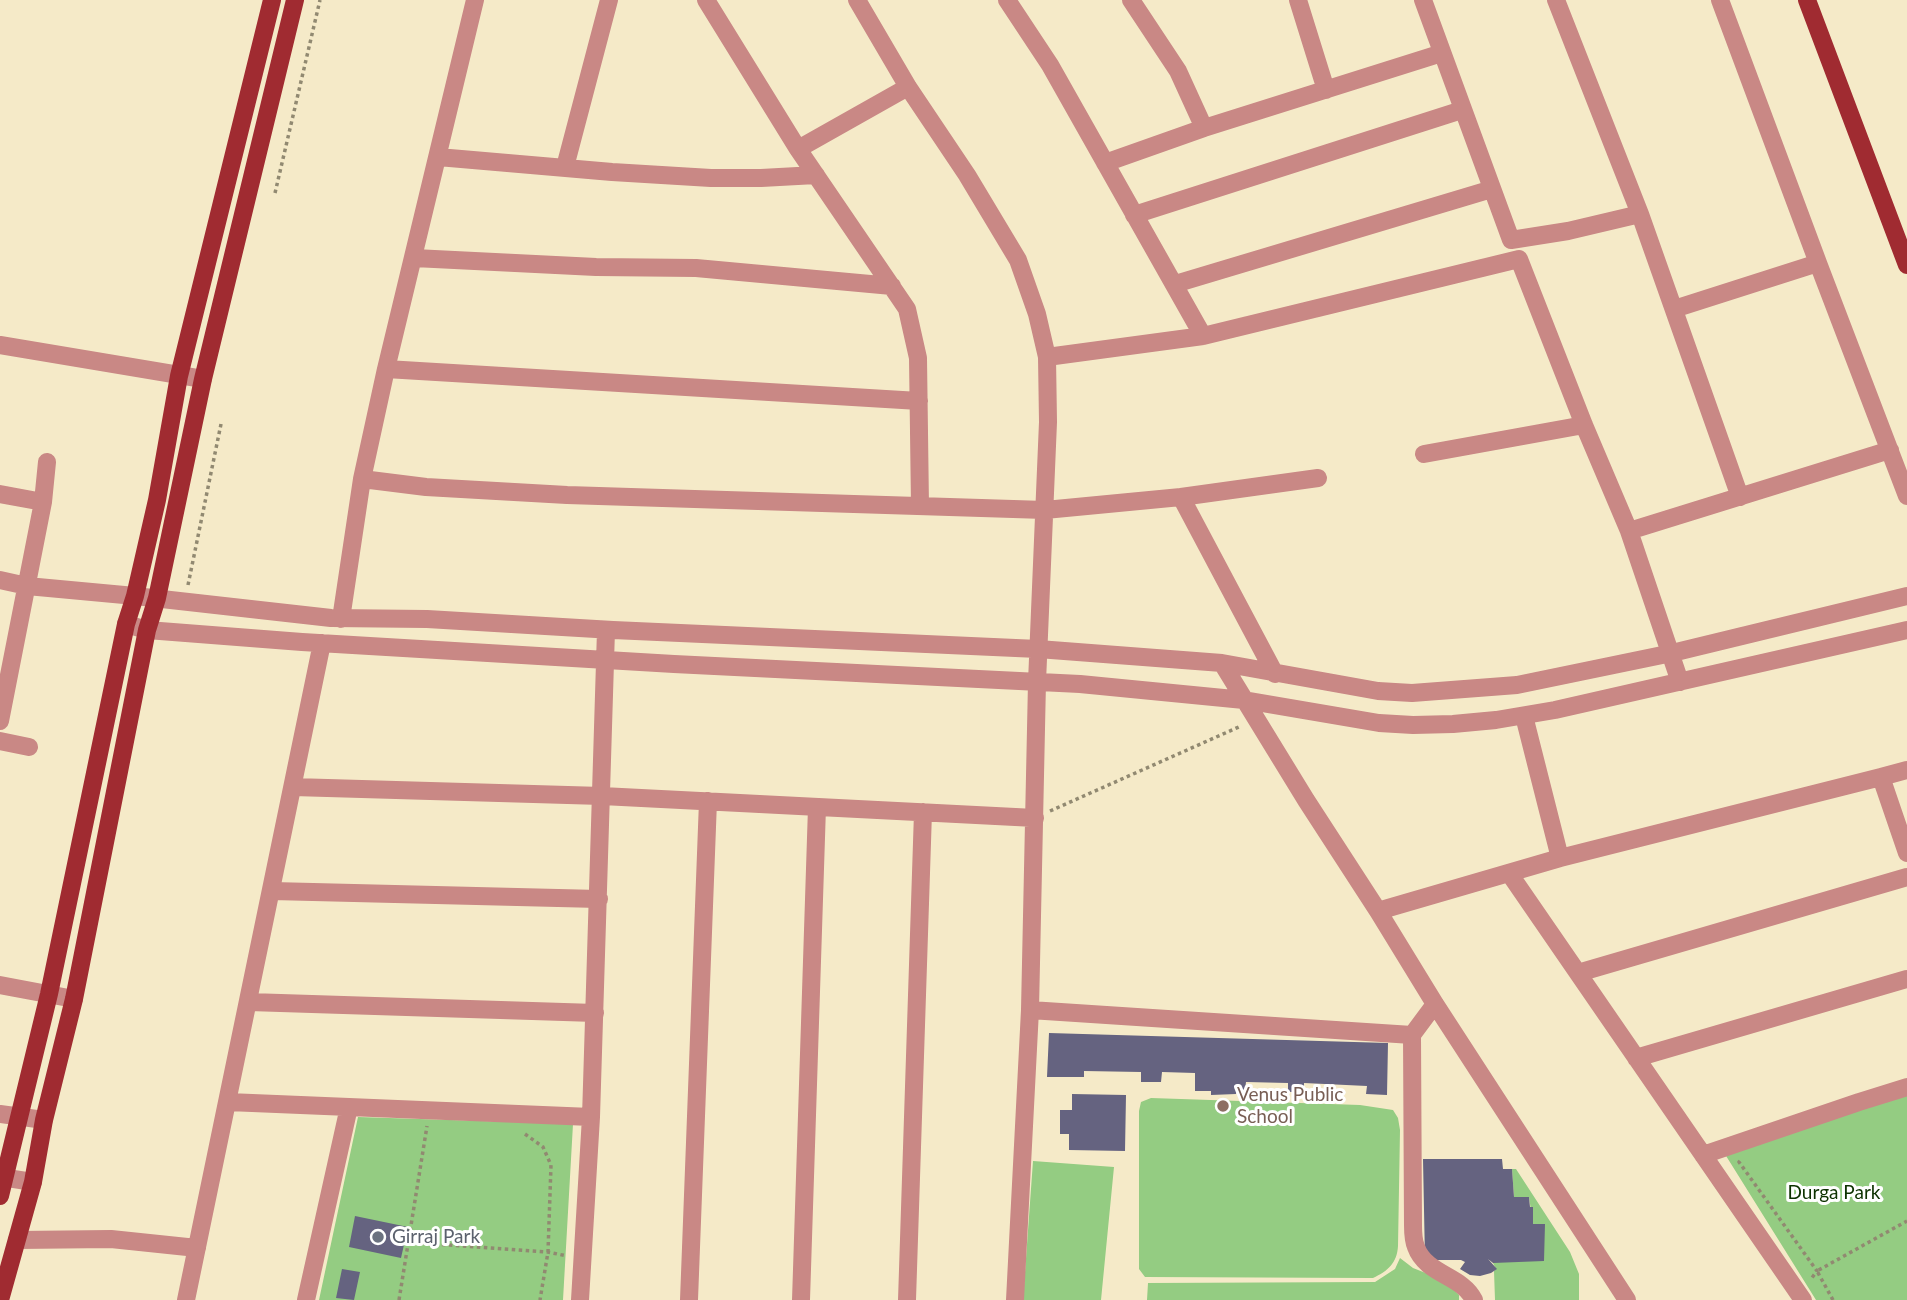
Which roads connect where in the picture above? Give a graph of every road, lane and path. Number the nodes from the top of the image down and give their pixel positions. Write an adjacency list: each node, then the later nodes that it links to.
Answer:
1 (271, 0): 41 (main road)
2 (295, 0): 42 (main road)
3 (320, 0): 26 (path)
4 (475, 0): 21 (street)
5 (609, 0): 23 (street)
6 (706, 0): 20 (street)
7 (857, 0): 16 (street)
8 (1006, 0): 22 (street)
9 (1131, 0): 19 (street)
10 (1298, 0): 17 (street)
11 (1423, 0): 15 (street)
12 (1556, 0): 27 (street)
13 (1720, 0): 32 (street)
14 (1807, 0): 33 (main road)
15 (1442, 53): 17 (street); 18 (street)
16 (908, 87): 20 (street); 39 (street)
17 (1326, 90): 19 (street)
18 (1462, 110): 25 (street); 28 (street)
19 (1204, 128): 22 (street)
20 (798, 149): 24 (street)
21 (438, 157): 23 (street); 30 (street)
22 (1105, 163): 28 (street)
23 (565, 167): 24 (street)
24 (816, 175): 35 (street)
25 (1492, 189): 29 (street); 34 (street)
26 (275, 193)
27 (1640, 214): 29 (street); 36 (street)
28 (1134, 215): 34 (street)
29 (1511, 240): 31 (street)
30 (414, 258): 35 (street); 40 (street)
31 (1519, 259): 37 (street); 45 (street)
32 (1818, 263): 36 (street); 46 (street)
33 (1907, 265)
34 (1175, 284): 37 (street)
35 (892, 286): 43 (street)
36 (1674, 309): 54 (street)
37 (1203, 336): 39 (street)
38 (0, 345): 41 (street)
39 (1047, 357): 57 (street)
40 (386, 369): 43 (street); 50 (street)
41 (179, 376): 42 (street); 61 (main road)
42 (203, 379): 63 (main road)
43 (919, 401): 56 (street)
44 (221, 424): 64 (path)
45 (1584, 425): 47 (street); 58 (street)
46 (1890, 450): 52 (street); 54 (street)
47 (1424, 454)
48 (47, 462): 55 (street)
49 (1318, 478): 53 (street)
50 (362, 479): 56 (street); 65 (street)
51 (0, 494): 55 (street)
52 (1907, 496)
53 (1181, 497): 57 (street); 75 (street)
54 (1740, 497): 58 (street)
55 (43, 502): 60 (street)
56 (919, 506): 57 (street)
57 (1045, 510): 71 (street)
58 (1629, 531): 72 (street)
59 (0, 580): 60 (street)
60 (27, 586): 61 (street); 81 (street)
61 (135, 596): 63 (street); 66 (main road)
62 (1907, 596): 72 (street)
63 (157, 598): 64 (street); 67 (main road)
64 (184, 601): 65 (street)
65 (341, 619): 68 (street)
66 (126, 624): 67 (street); 102 (main road)
67 (147, 630): 70 (street); 103 (main road)
68 (606, 630): 71 (street); 73 (street)
69 (1907, 630): 77 (street)
70 (322, 643): 73 (street); 86 (street)
71 (1038, 649): 74 (street); 76 (street)
72 (1672, 653): 75 (street); 77 (street)
73 (605, 660): 76 (street); 87 (street)
74 (1222, 663): 75 (street); 78 (street)
75 (1275, 674)
76 (1037, 682): 78 (street); 91 (street)
77 (1680, 682): 79 (street)
78 (1244, 700): 79 (street); 80 (street)
79 (1524, 716): 93 (street)
80 (1256, 719): 91 (path); 98 (street)
81 (0, 721)
82 (0, 741): 83 (street)
83 (29, 747)
84 (1907, 770): 85 (street)
85 (1881, 778): 92 (street); 93 (street)
86 (293, 787): 87 (street); 96 (street)
87 (603, 796): 88 (street); 97 (street)
88 (708, 801): 89 (street); 136 (street)
89 (817, 807): 90 (street); 137 (street)
90 (923, 812): 91 (street); 138 (street)
91 (1035, 818): 106 (street)
92 (1907, 853)
93 (1560, 858): 94 (street)
94 (1508, 873): 98 (street); 99 (street)
95 (1907, 877): 99 (street)
96 (272, 891): 97 (street); 104 (street)
97 (599, 899): 107 (street)
98 (1378, 911): 105 (street)
99 (1578, 973): 109 (street)
100 (1907, 979): 109 (street)
101 (0, 985): 102 (street)
102 (49, 994): 103 (street); 115 (main road)
103 (74, 999): 116 (main road)
104 (249, 1002): 107 (street); 111 (street)
105 (1435, 1004): 108 (street); 141 (street)
106 (1030, 1010): 108 (street); 139 (street)
107 (595, 1013): 114 (street)
108 (1412, 1034): 140 (street)
109 (1636, 1058): 120 (street)
110 (1907, 1087): 120 (street)
111 (228, 1102): 112 (street); 126 (street)
112 (349, 1107): 114 (street); 132 (street)
113 (0, 1114): 115 (street)
114 (591, 1117): 135 (street)
115 (20, 1118): 116 (street); 122 (main road)
116 (44, 1120): 121 (main road)
117 (427, 1126): 125 (path)
118 (514, 1133): 127 (path)
119 (1743, 1153): 128 (path)
120 (1703, 1155): 129 (street)
121 (33, 1182): 122 (street); 124 (main road)
122 (1, 1184)
123 (1907, 1220): 128 (path)
124 (18, 1240): 126 (street); 130 (main road)
125 (407, 1242): 127 (path); 133 (path)
126 (197, 1248): 131 (street)
127 (548, 1252): 134 (path)
128 (1817, 1271): 129 (path); 142 (path)
129 (1797, 1298)
130 (0, 1300)
131 (186, 1300)
132 (306, 1300)
133 (399, 1300)
134 (540, 1300)
135 (580, 1300)
136 (688, 1300)
137 (801, 1300)
138 (907, 1300)
139 (1015, 1300)
140 (1474, 1300)
141 (1627, 1300)
142 (1833, 1300)

